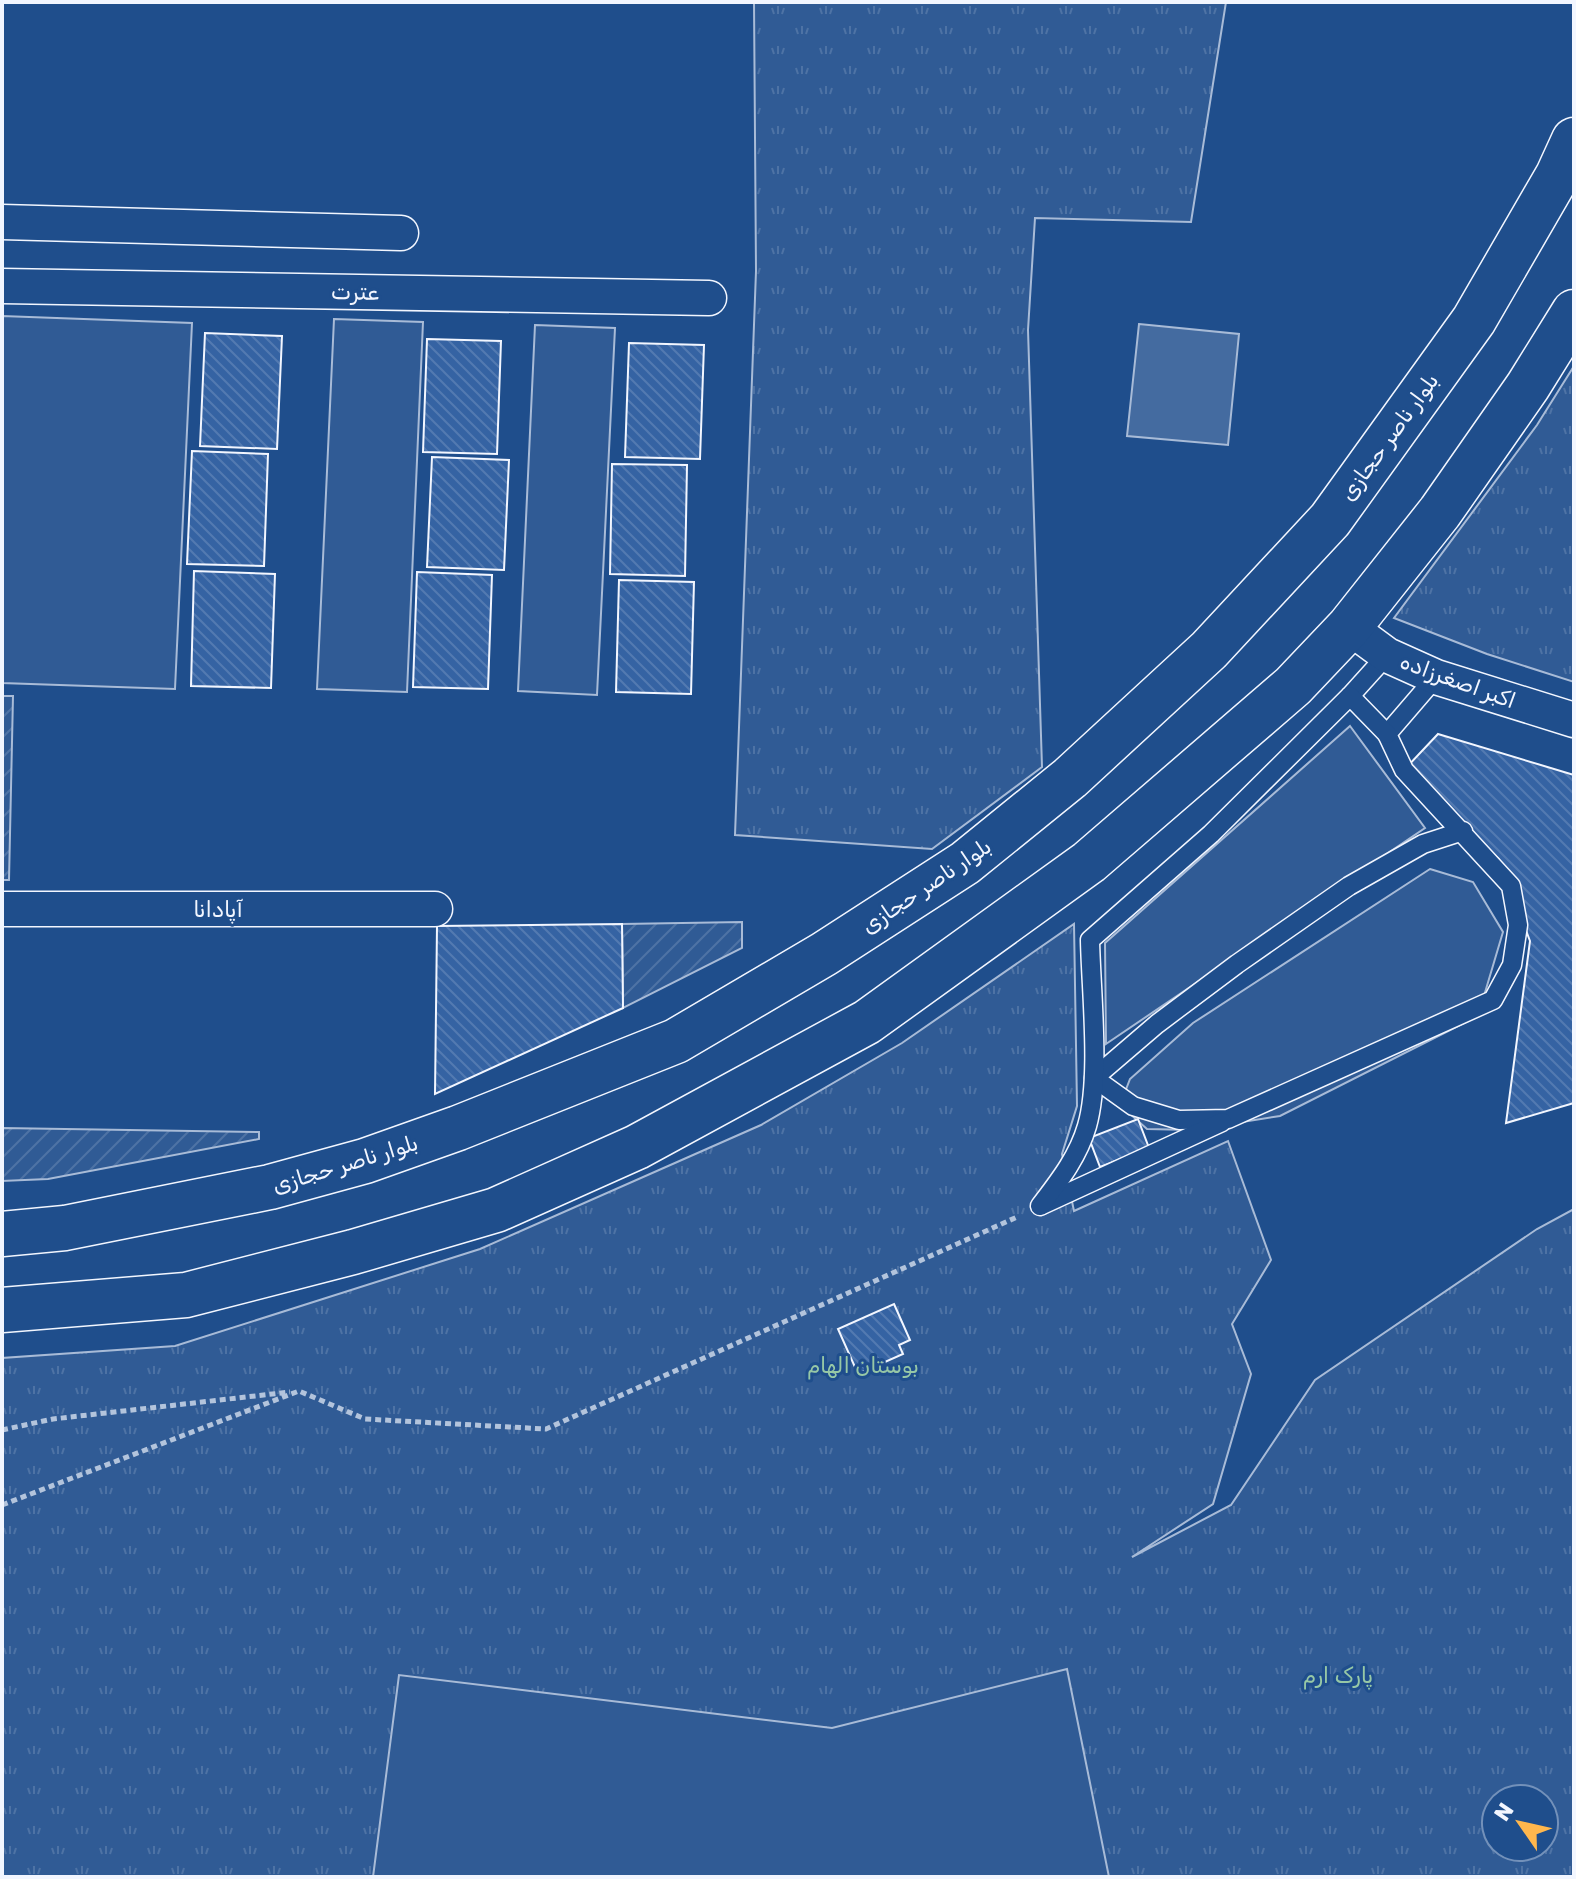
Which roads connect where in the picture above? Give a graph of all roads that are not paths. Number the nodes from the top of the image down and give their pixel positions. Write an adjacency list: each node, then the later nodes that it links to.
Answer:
1 (1574, 140): 18 (main road, بلوار ناصر حجازی)
2 (2, 222): 3 (street)
3 (401, 233)
4 (2, 286): 5 (street, عترت)
5 (709, 298)
6 (1574, 312): 7 (main road)
7 (1349, 627): 8 (street, اکبر اصغرزاده); 19 (main road)
8 (1387, 655): 9 (street, اکبر اصغرزاده); 10 (lane)
9 (1436, 677): 11 (street, اکبر اصغرزاده); 12 (lane)
10 (1350, 696): 12 (lane); 16 (lane)
11 (1574, 720)
12 (1387, 734): 13 (lane)
13 (1463, 831): 16 (lane); 17 (lane)
14 (2, 909): 15 (street, آپادانا)
15 (435, 909)
16 (1094, 1078): 17 (lane); 17 (lane)
17 (1228, 1119)
18 (2, 1234)
19 (2, 1310)

